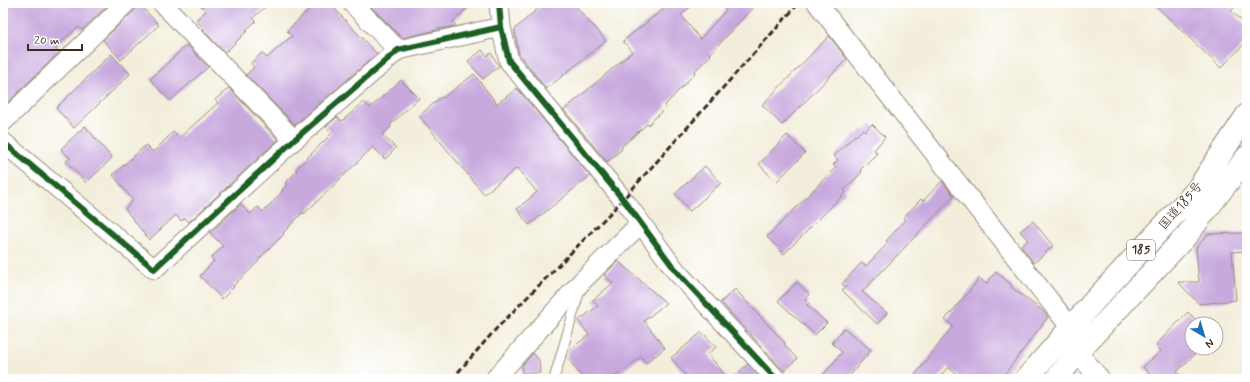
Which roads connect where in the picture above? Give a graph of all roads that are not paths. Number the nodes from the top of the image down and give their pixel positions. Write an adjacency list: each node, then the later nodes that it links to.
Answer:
1 (126, 3): 9 (street)
2 (162, 3): 10 (street)
3 (352, 3): 7 (street)
4 (499, 3): 6 (street)
5 (817, 3): 15 (street)
6 (501, 27): 7 (street); 13 (street)
7 (398, 50): 10 (street)
8 (1247, 115): 15 (highway, 国道185号 / 185)
9 (3, 122)
10 (294, 140): 11 (street)
11 (3, 142)
12 (1247, 157): 16 (highway, 国道185号 / 185)
13 (641, 223): 14 (street); 19 (street)
14 (582, 281): 17 (street); 18 (lane)
15 (1071, 328): 16 (street); 20 (highway, 国道185号 / 185)
16 (1078, 354): 21 (highway, 国道185号 / 185); 22 (street)
17 (495, 379)
18 (554, 379)
19 (776, 379)
20 (1026, 379)
21 (1056, 379)
22 (1100, 379)

